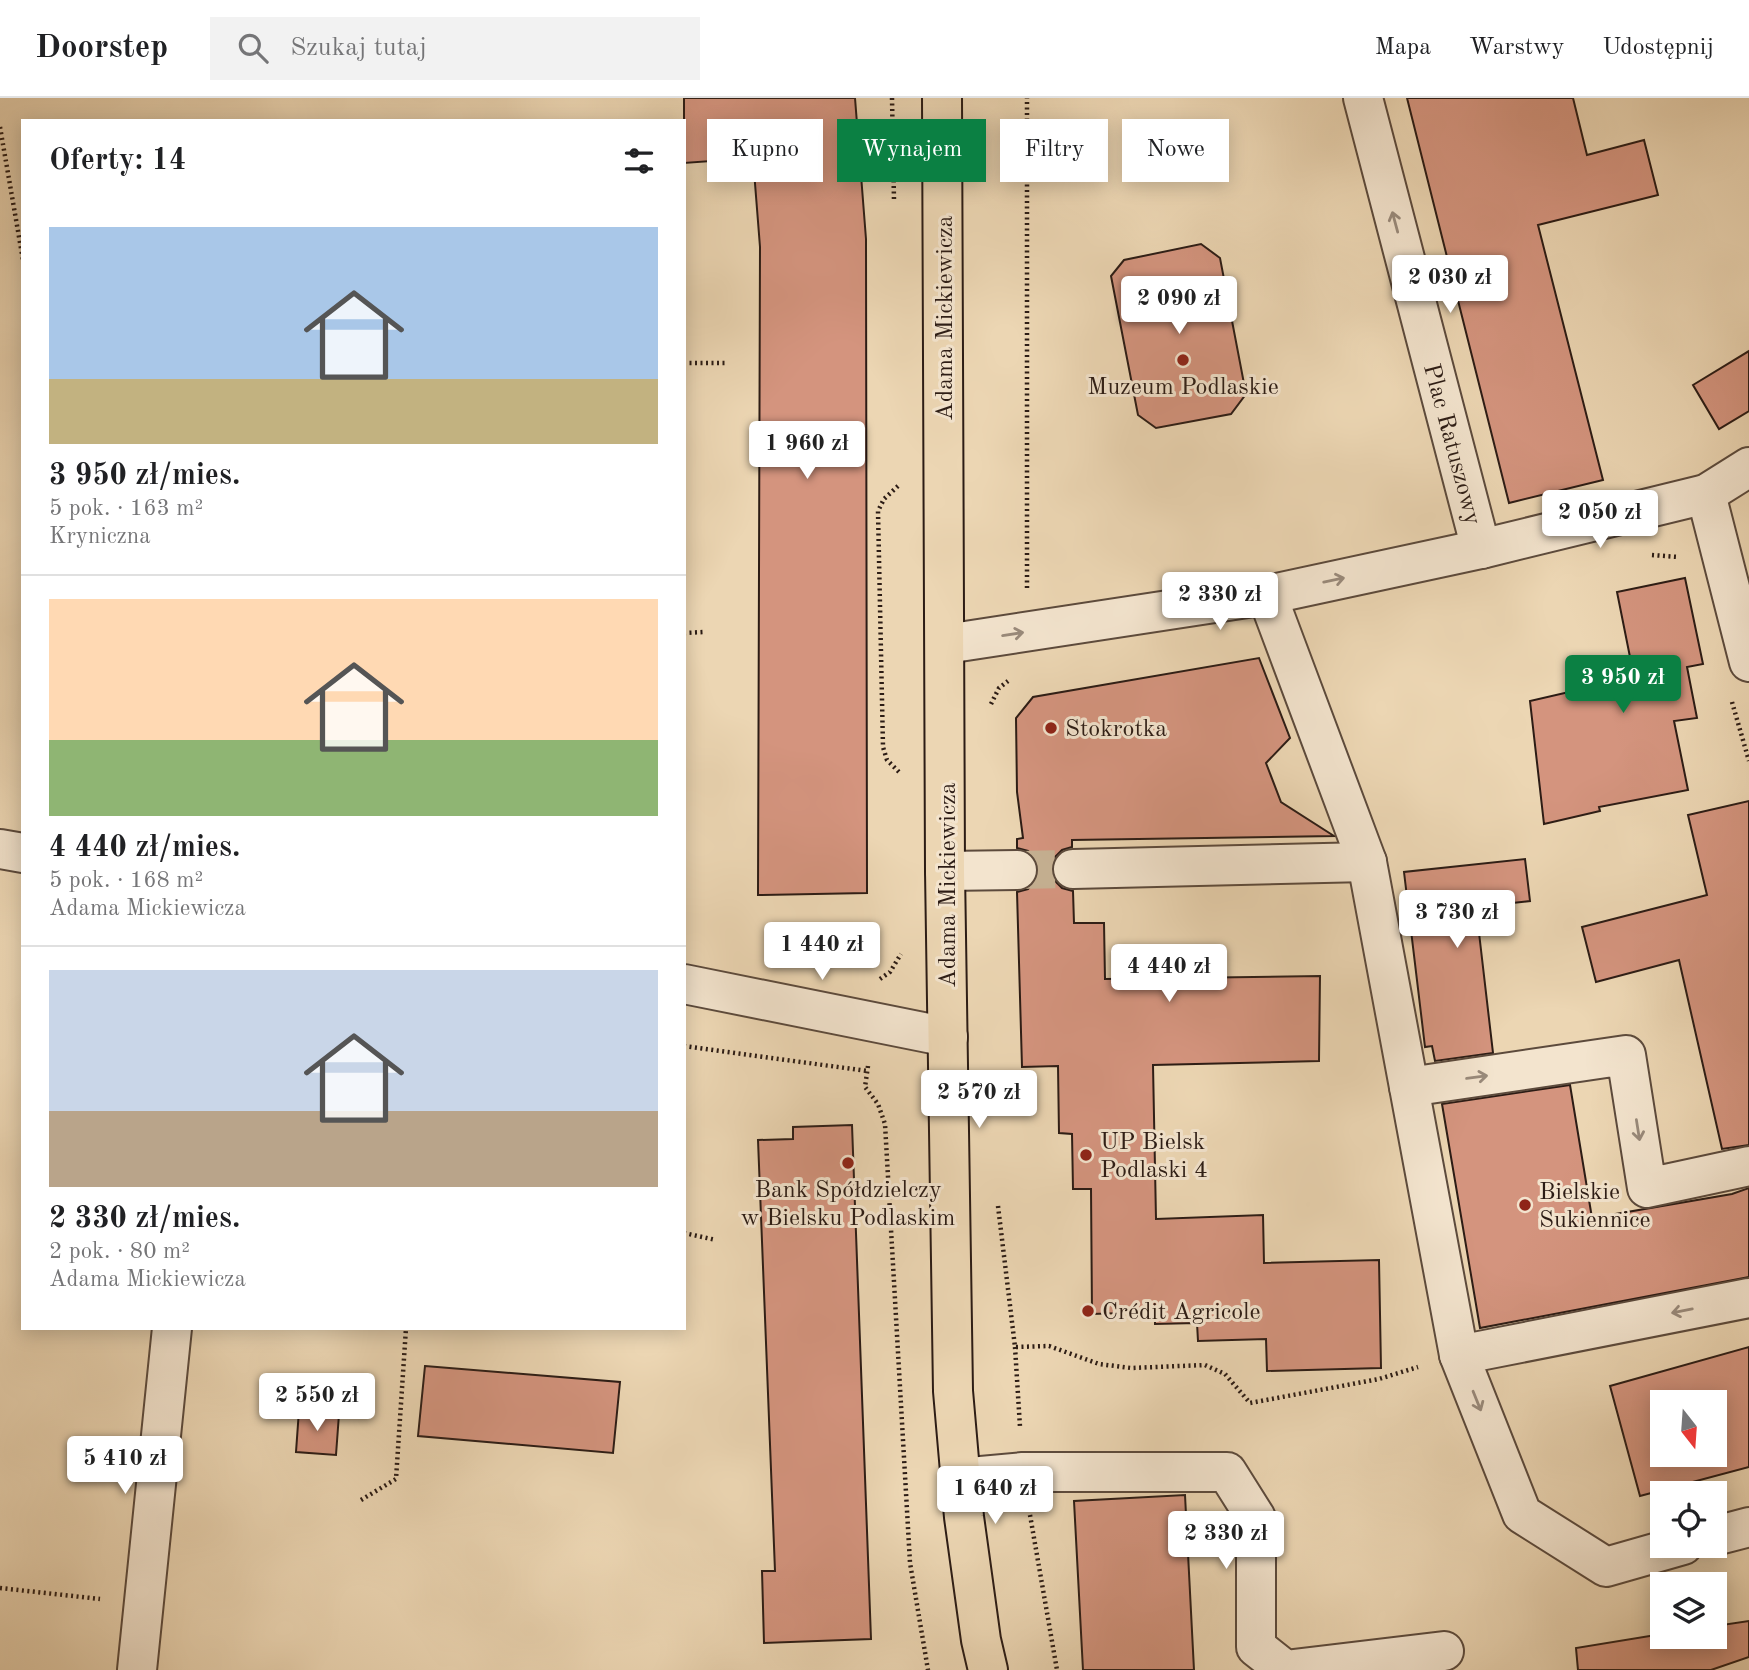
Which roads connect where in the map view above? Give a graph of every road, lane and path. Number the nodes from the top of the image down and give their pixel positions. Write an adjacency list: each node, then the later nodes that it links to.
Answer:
1 (892, 98): 6 (path)
2 (942, 98): 20 (main road, Adama Mickiewicza)
3 (1027, 98): 17 (path)
4 (1363, 98): 13 (street, Plac Ratuszowy, one-way to 4)
5 (0, 127): 7 (path)
6 (894, 203)
7 (21, 248)
8 (686, 363): 9 (path)
9 (728, 363)
10 (1749, 467): 12 (street)
11 (904, 478): 25 (path)
12 (1706, 494): 13 (street); 21 (street)
13 (1481, 549): 16 (street, Plac Ratuszowy, one-way to 13)
14 (1638, 558): 15 (path)
15 (1685, 568)
16 (1267, 595): 17 (street, Plac Ratuszowy); 28 (street)
17 (1031, 631): 20 (street, Plac Ratuszowy, one-way to 17); 23 (path)
18 (704, 632): 19 (path)
19 (686, 633)
20 (946, 644): 31 (main road, Adama Mickiewicza)
21 (1749, 662)
22 (1731, 699): 24 (path)
23 (990, 713)
24 (1749, 761)
25 (905, 778)
26 (0, 849): 27 (street)
27 (21, 853)
28 (1367, 862): 29 (street); 38 (street)
29 (1073, 869)
30 (1017, 870): 31 (street)
31 (945, 871): 35 (main road, Adama Mickiewicza)
32 (904, 947): 34 (path)
33 (686, 984): 34 (street)
34 (873, 1022): 35 (street); 37 (path)
35 (948, 1037): 48 (main road, Adama Mickiewicza)
36 (686, 1046): 37 (path)
37 (867, 1071): 57 (path)
38 (1409, 1087): 39 (street, one-way to 39); 46 (street)
39 (1749, 1166)
40 (997, 1204): 47 (path)
41 (686, 1233): 42 (path)
42 (716, 1240)
43 (1749, 1298): 46 (street, one-way to 46)
44 (172, 1330): 54 (street)
45 (406, 1330): 49 (path)
46 (1459, 1355): 52 (street, one-way to 52)
47 (1404, 1372)
48 (959, 1478): 55 (street); 58 (main road, Adama Mickiewicza)
49 (361, 1500)
50 (1749, 1527): 51 (street)
51 (1727, 1533)
52 (1650, 1554)
53 (0, 1588): 54 (path)
54 (144, 1604): 56 (street)
55 (1444, 1651)
56 (137, 1670)
57 (928, 1670)
58 (988, 1670)

